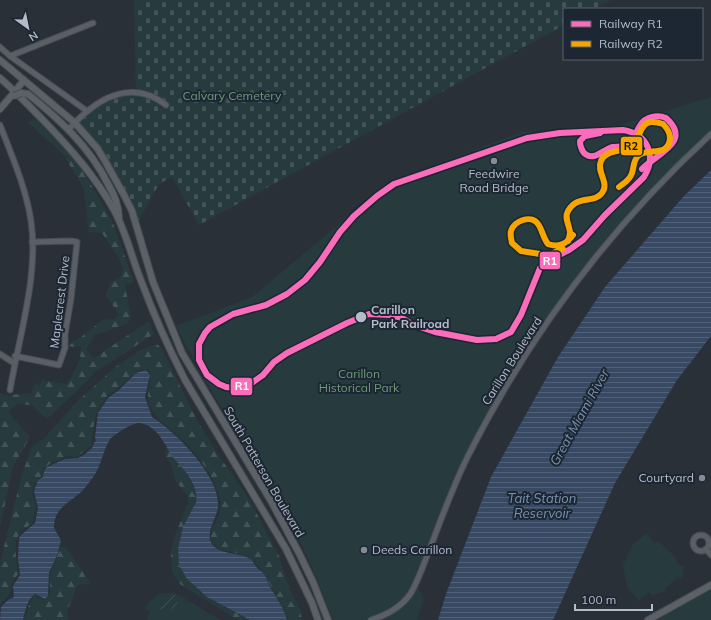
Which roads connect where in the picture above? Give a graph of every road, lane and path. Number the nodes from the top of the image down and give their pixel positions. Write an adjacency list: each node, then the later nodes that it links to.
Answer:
1 (93, 23): 3 (street)
2 (0, 47): 3 (street)
3 (10, 56): 10 (street)
4 (1, 60): 6 (main road, South Patterson Boulevard)
5 (0, 78): 15 (main road, South Patterson Boulevard)
6 (24, 80): 7 (main road); 11 (main road, South Patterson Boulevard)
7 (19, 91): 9 (main road, bridge); 13 (main road)
8 (166, 105): 10 (street)
9 (0, 109)
10 (87, 111): 11 (street)
11 (75, 122): 13 (street); 25 (main road, South Patterson Boulevard)
12 (0, 125): 16 (street)
13 (69, 129): 15 (main road)
14 (711, 134): 26 (street, Carillon Boulevard)
15 (119, 220): 24 (main road, South Patterson Boulevard)
16 (32, 242): 18 (street); 18 (street, Maplecrest Drive)
17 (0, 354): 19 (street)
18 (15, 356): 19 (street)
19 (14, 362): 20 (street)
20 (10, 390)
21 (706, 549): 22 (street)
22 (711, 555)
23 (711, 585): 27 (main road)
24 (316, 618)
25 (328, 620)
26 (371, 620)
27 (648, 620)

